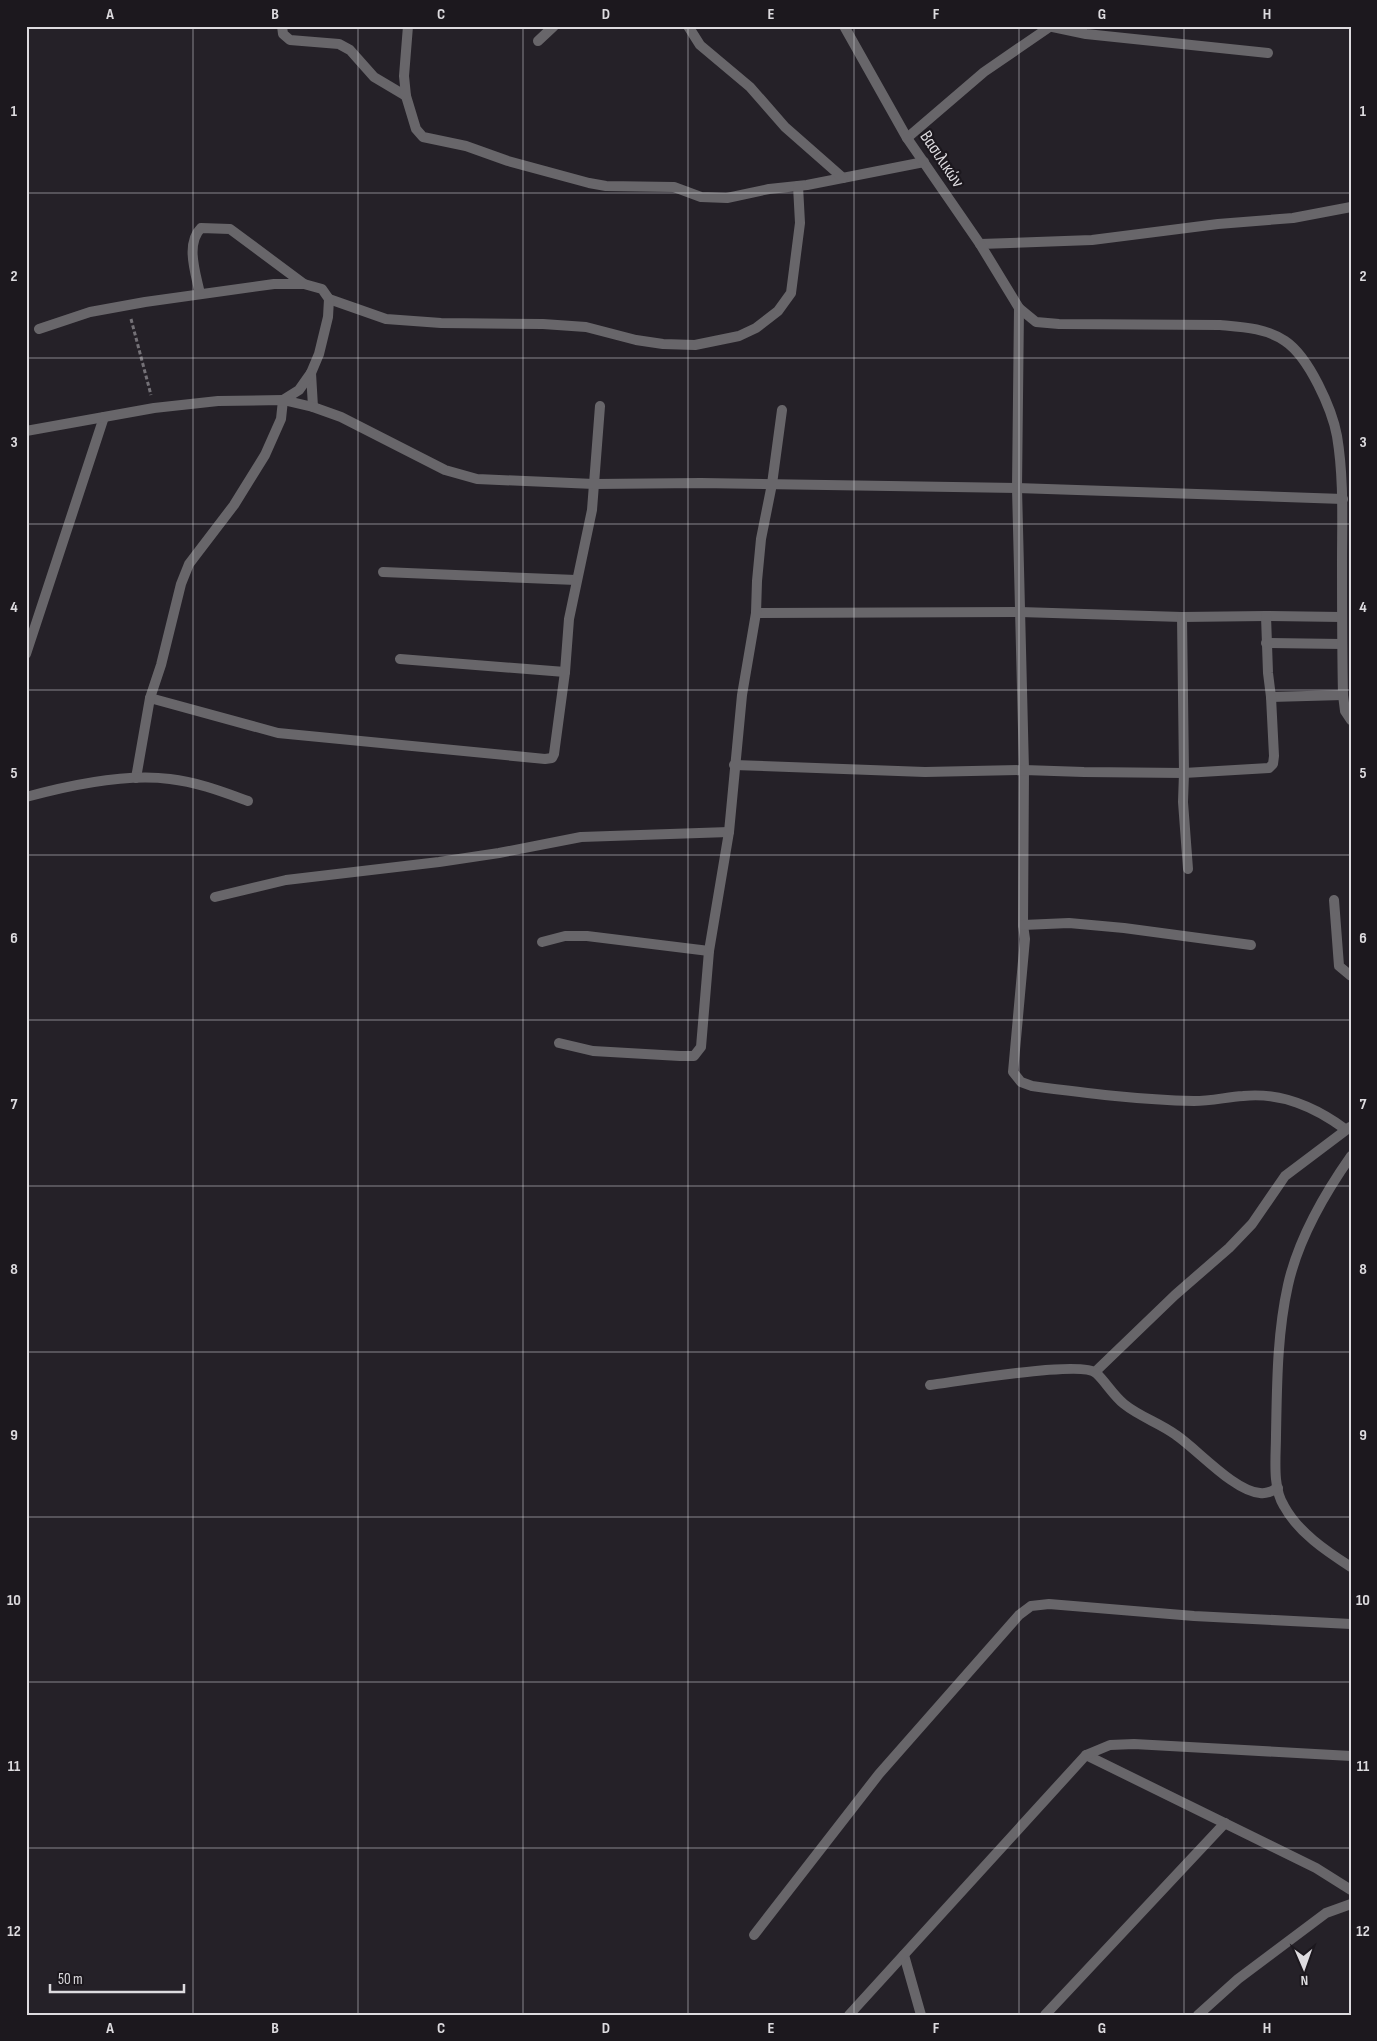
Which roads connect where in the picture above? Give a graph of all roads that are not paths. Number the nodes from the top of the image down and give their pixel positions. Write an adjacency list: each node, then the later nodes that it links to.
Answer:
1 (282, 26): 9 (street)
2 (408, 26): 9 (street)
3 (554, 26): 7 (street)
4 (688, 26): 12 (street)
5 (844, 26): 10 (street, Βασιλικών)
6 (1049, 27): 8 (street); 10 (street)
7 (538, 41)
8 (1268, 53)
9 (406, 96): 13 (street)
10 (907, 138): 11 (street, Βασιλικών)
11 (924, 162): 12 (street); 15 (street, Βασιλικών)
12 (843, 178): 13 (street)
13 (798, 186): 18 (street)
14 (1351, 207): 15 (street)
15 (980, 244): 19 (street, Βασιλικών)
16 (304, 284): 17 (street); 17 (street); 18 (street)
17 (200, 294): 20 (street)
18 (329, 299): 21 (street)
19 (1019, 308): 30 (street); 31 (street)
20 (39, 329)
21 (311, 373): 22 (street); 24 (street)
22 (283, 400): 24 (street); 26 (street); 46 (street)
23 (600, 406): 28 (street)
24 (313, 407): 28 (street)
25 (782, 410): 29 (street)
26 (104, 416): 27 (street); 41 (street)
27 (26, 431)
28 (594, 484): 29 (street); 33 (street)
29 (772, 484): 30 (street); 35 (street)
30 (1017, 488): 31 (street); 34 (street)
31 (1343, 499): 38 (street)
32 (383, 572): 33 (street)
33 (576, 580): 43 (street)
34 (1020, 612): 35 (street); 37 (street); 49 (street)
35 (756, 613): 48 (street)
36 (1266, 616): 37 (street); 38 (street); 39 (street)
37 (1182, 617): 50 (street)
38 (1342, 617): 40 (street)
39 (1266, 644): 40 (street); 45 (street)
40 (1342, 644): 44 (street)
41 (26, 654)
42 (400, 659): 43 (street)
43 (566, 672): 46 (street)
44 (1343, 694): 45 (street); 47 (street)
45 (1271, 697): 50 (street)
46 (150, 698): 51 (street)
47 (1351, 720)
48 (734, 765): 49 (street); 54 (street)
49 (1024, 770): 50 (street); 58 (street)
50 (1184, 773): 55 (street)
51 (136, 778): 52 (street); 53 (street)
52 (26, 797)
53 (248, 801)
54 (728, 832): 56 (street); 61 (street)
55 (1188, 869)
56 (215, 897)
57 (1334, 900): 62 (street)
58 (1023, 925): 60 (street); 64 (street)
59 (542, 942): 61 (street)
60 (1251, 945)
61 (709, 951): 63 (street)
62 (1351, 976)
63 (559, 1043)
64 (1348, 1128): 66 (street)
65 (1351, 1156): 68 (street)
66 (1095, 1372): 67 (street); 68 (street)
67 (930, 1385)
68 (1278, 1488): 69 (street)
69 (1351, 1566)
70 (1351, 1624): 76 (street)
71 (1086, 1755): 72 (street); 73 (street); 77 (street)
72 (1351, 1756)
73 (1225, 1823): 74 (street); 80 (street)
74 (1351, 1890)
75 (1351, 1904): 81 (street)
76 (754, 1935)
77 (904, 1955): 78 (street); 79 (street)
78 (849, 2015)
79 (921, 2015)
80 (1045, 2015)
81 (1198, 2015)

